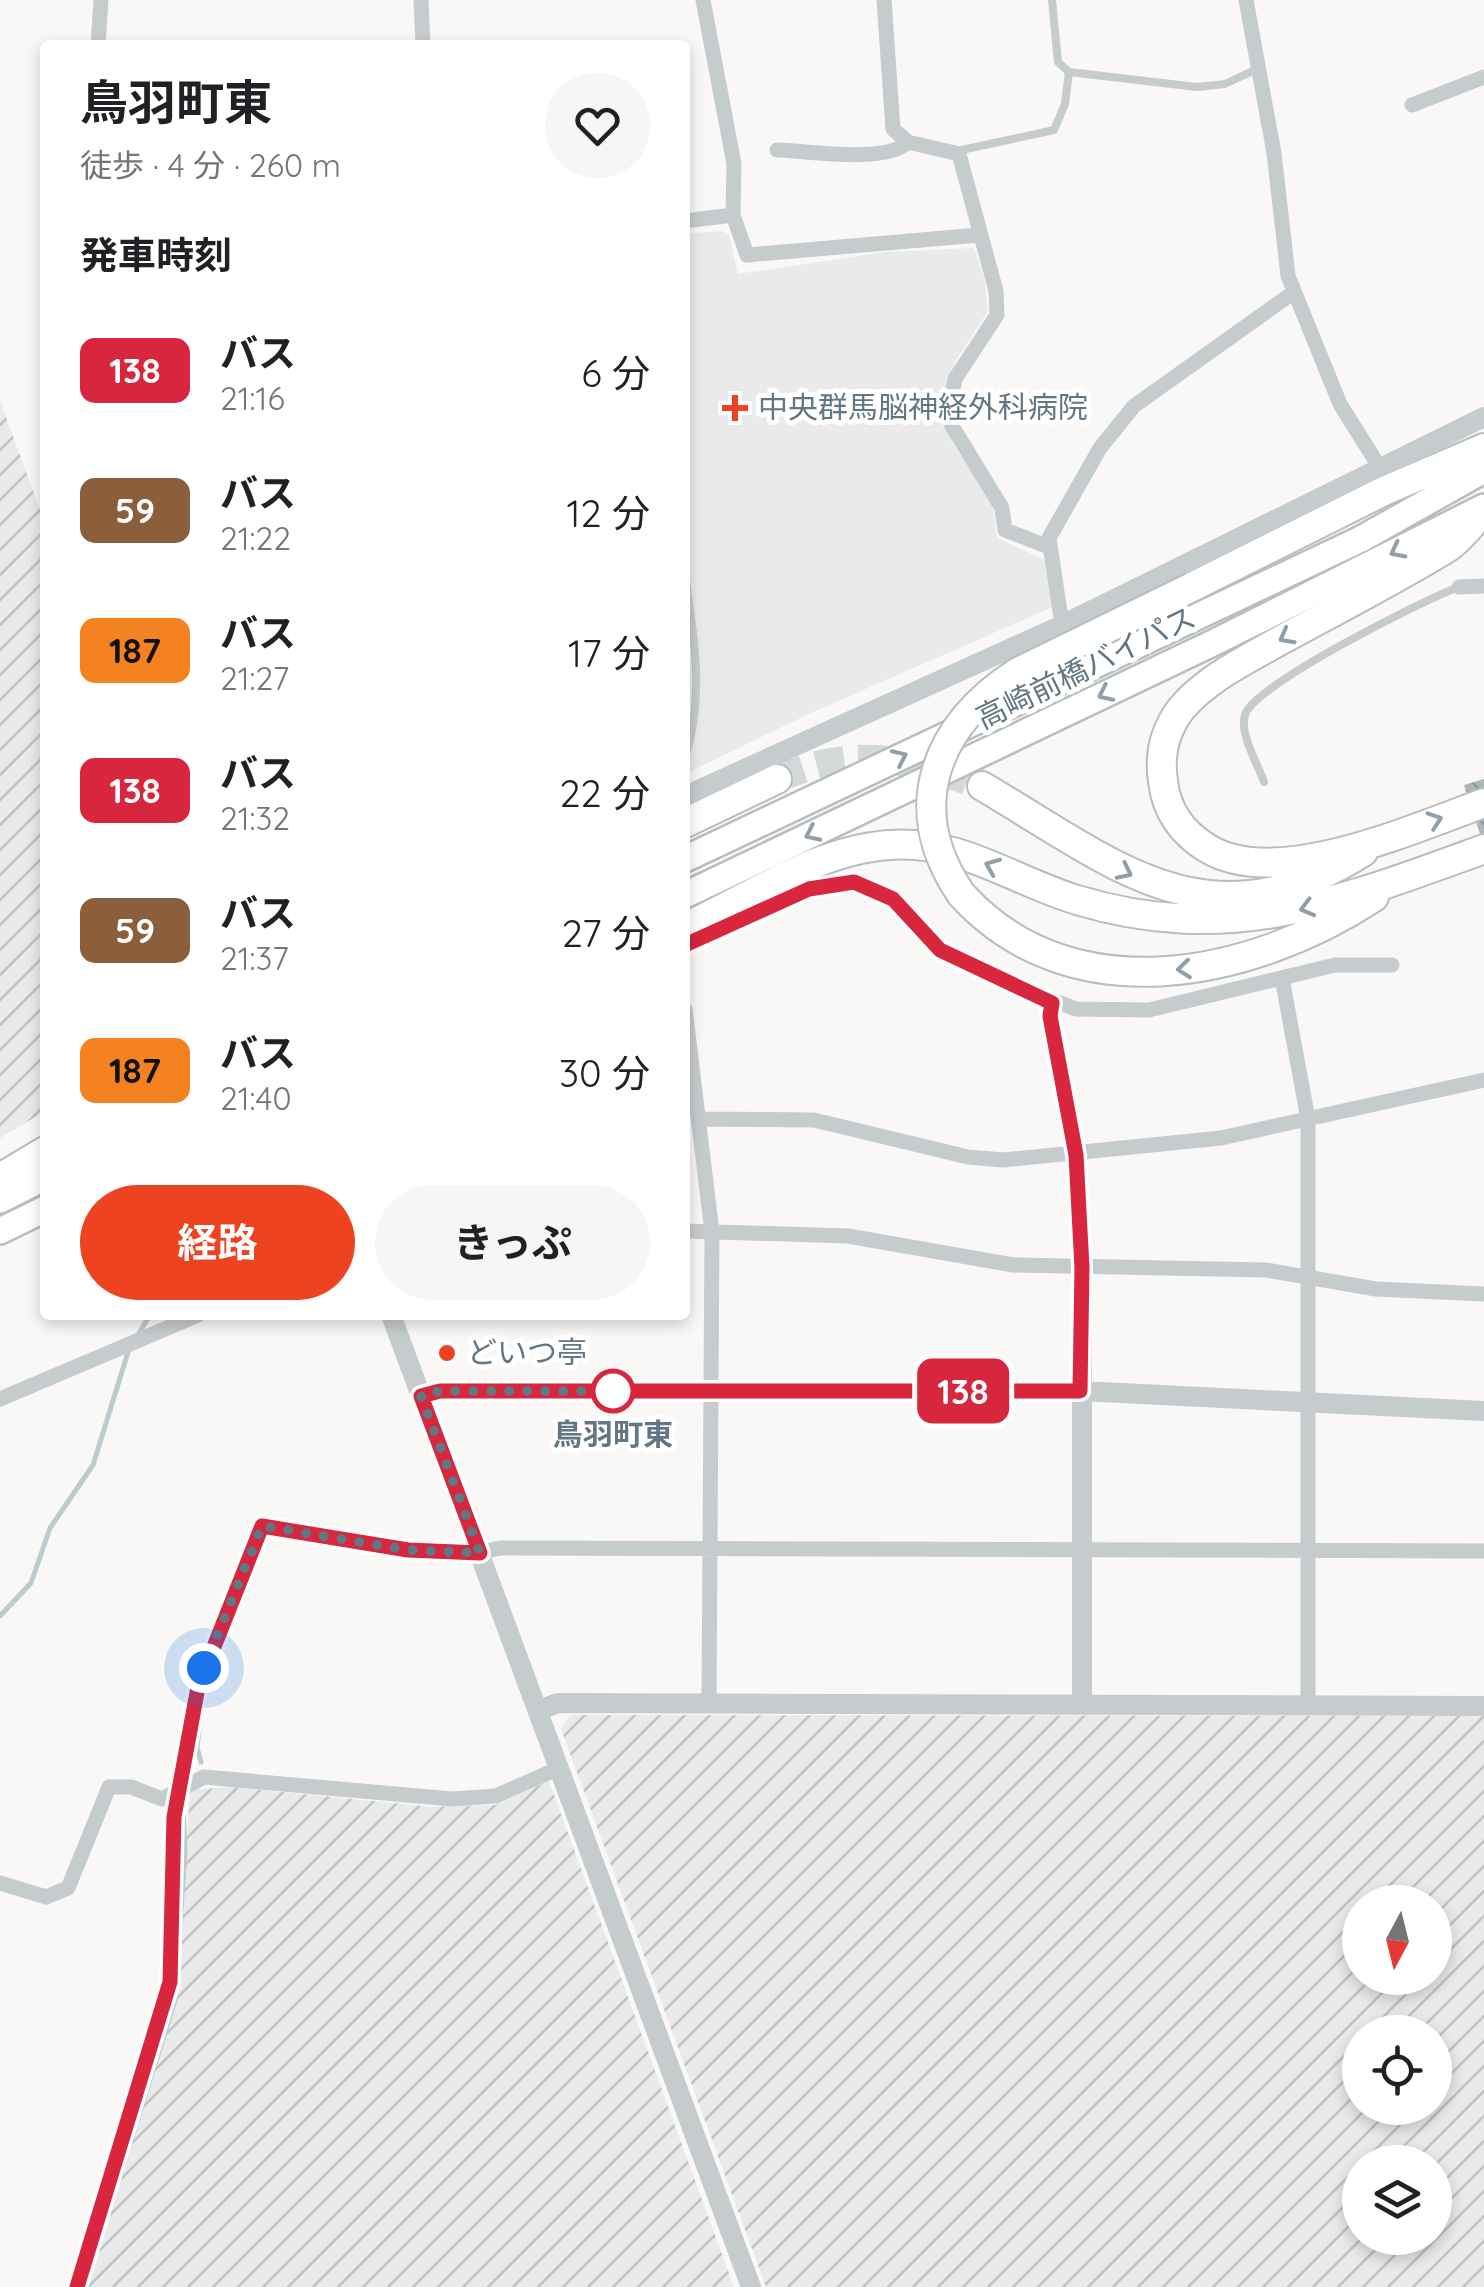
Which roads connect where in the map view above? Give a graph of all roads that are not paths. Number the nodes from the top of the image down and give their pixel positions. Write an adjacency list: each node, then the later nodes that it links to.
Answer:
1 (101, 0): 7 (street)
2 (421, 0): 8 (street)
3 (703, 0): 16 (street)
4 (884, 0): 13 (street)
5 (1052, 0): 10 (lane)
6 (1246, 0): 9 (street)
7 (98, 40)
8 (423, 40)
9 (1259, 68): 10 (lane); 19 (street)
10 (1068, 72): 15 (lane)
11 (1484, 77): 12 (street)
12 (1412, 105)
13 (908, 142): 14 (street); 15 (street)
14 (777, 150)
15 (957, 151): 18 (street)
16 (733, 214): 17 (street); 18 (street)
17 (690, 221)
18 (979, 236): 25 (street)
19 (1294, 292): 22 (street); 25 (street)
20 (1484, 418): 22 (street)
21 (1484, 448): 40 (highway, one-way to 21, bridge)
22 (1380, 468): 29 (street)
23 (1484, 470): 39 (highway, 高崎前橋バイパス, one-way to 23)
24 (1484, 508): 37 (highway, one-way to 37); 41 (highway, 高崎前橋バイパス, one-way to 41)
25 (1049, 547): 29 (street)
26 (1484, 586): 27 (street)
27 (1459, 588): 32 (lane)
28 (690, 618): 30 (lane)
29 (1062, 624): 34 (street)
30 (690, 736)
31 (776, 779): 36 (highway)
32 (1264, 782)
33 (982, 786): 37 (highway, one-way to 37)
34 (690, 790)
35 (1484, 803): 37 (highway, one-way to 35)
36 (690, 821)
37 (1386, 837)
38 (1484, 850): 40 (highway)
39 (690, 857)
40 (1401, 880): 42 (highway, one-way to 42)
41 (690, 893)
42 (690, 925)
43 (922, 935): 44 (lane); 47 (street)
44 (690, 943)
45 (1392, 965): 46 (street)
46 (1282, 978): 47 (street); 51 (street)
47 (1052, 1003): 54 (street)
48 (690, 1048): 50 (street)
49 (1484, 1080): 51 (street)
50 (699, 1119): 54 (street); 63 (street)
51 (1308, 1119): 54 (street); 65 (street)
52 (40, 1140): 55 (highway)
53 (40, 1154): 56 (highway)
54 (1076, 1155): 64 (street)
55 (0, 1166)
56 (0, 1178)
57 (40, 1180): 58 (highway)
58 (0, 1200)
59 (40, 1210): 61 (highway)
60 (40, 1225): 61 (highway)
61 (2, 1229)
62 (690, 1230): 63 (street)
63 (712, 1232): 64 (street); 69 (street)
64 (1082, 1268): 65 (street); 70 (street)
65 (1309, 1275): 66 (street); 73 (street)
66 (1484, 1294)
67 (186, 1320): 72 (street)
68 (393, 1320): 71 (street)
69 (712, 1391): 70 (street); 71 (street); 76 (street)
70 (1080, 1391): 73 (street); 77 (street)
71 (421, 1396): 80 (street)
72 (0, 1399)
73 (1308, 1402): 74 (street); 78 (street)
74 (1484, 1411)
75 (262, 1526): 80 (street); 87 (lane)
76 (710, 1548): 77 (street); 80 (street); 81 (street)
77 (1082, 1549): 78 (street); 82 (street)
78 (1308, 1550): 79 (street); 83 (street)
79 (1484, 1551)
80 (480, 1553): 85 (street)
81 (709, 1702): 82 (street); 85 (street)
82 (1082, 1703): 83 (street)
83 (1308, 1705): 84 (street)
84 (1484, 1706)
85 (539, 1710): 86 (street)
86 (559, 1768): 87 (street); 90 (street)
87 (182, 1787): 88 (street); 89 (street)
88 (0, 1883)
89 (77, 2287)
90 (751, 2287)

